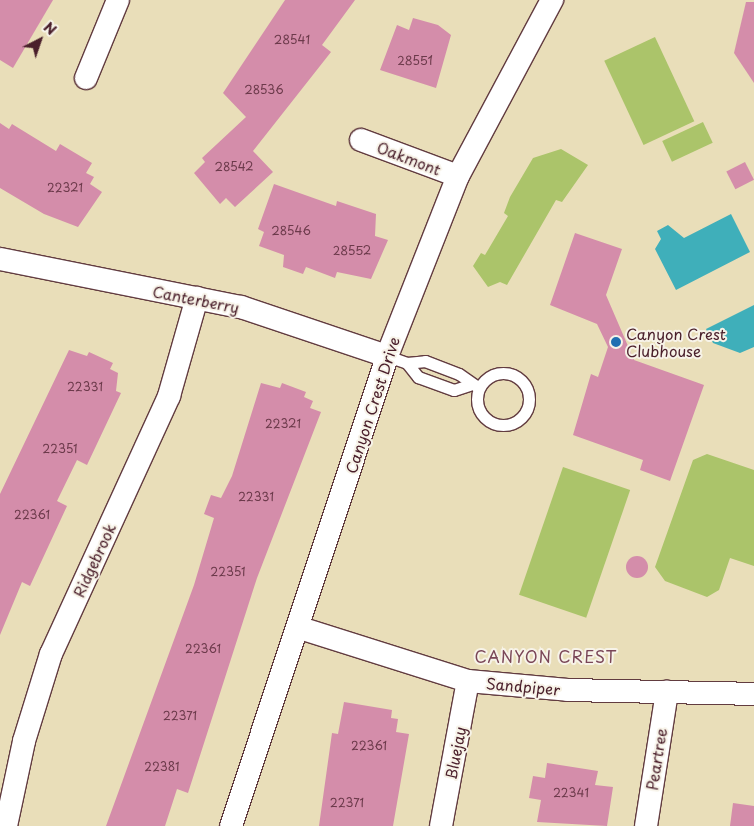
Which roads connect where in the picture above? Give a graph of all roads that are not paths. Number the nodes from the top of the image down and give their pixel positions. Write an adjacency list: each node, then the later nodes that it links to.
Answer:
1 (118, 0): 3 (street)
2 (552, 0): 5 (street, Canyon Crest Drive)
3 (86, 78)
4 (361, 140): 5 (street, Oakmont)
5 (458, 176): 8 (street, Canyon Crest Drive)
6 (0, 259): 7 (street, Canterberry)
7 (197, 298): 8 (street, Canterberry); 14 (street, Ridgebrook)
8 (397, 360): 9 (lane); 9 (lane); 10 (street, Canyon Crest Drive)
9 (474, 387): 9 (lane)
10 (300, 628): 11 (street, Sandpiper); 15 (street, Canyon Crest Drive)
11 (468, 681): 12 (street, Sandpiper); 16 (street, Bluejay)
12 (667, 692): 13 (street, Sandpiper); 17 (street, Peartree)
13 (754, 694)
14 (6, 826)
15 (230, 826)
16 (441, 826)
17 (646, 826)

